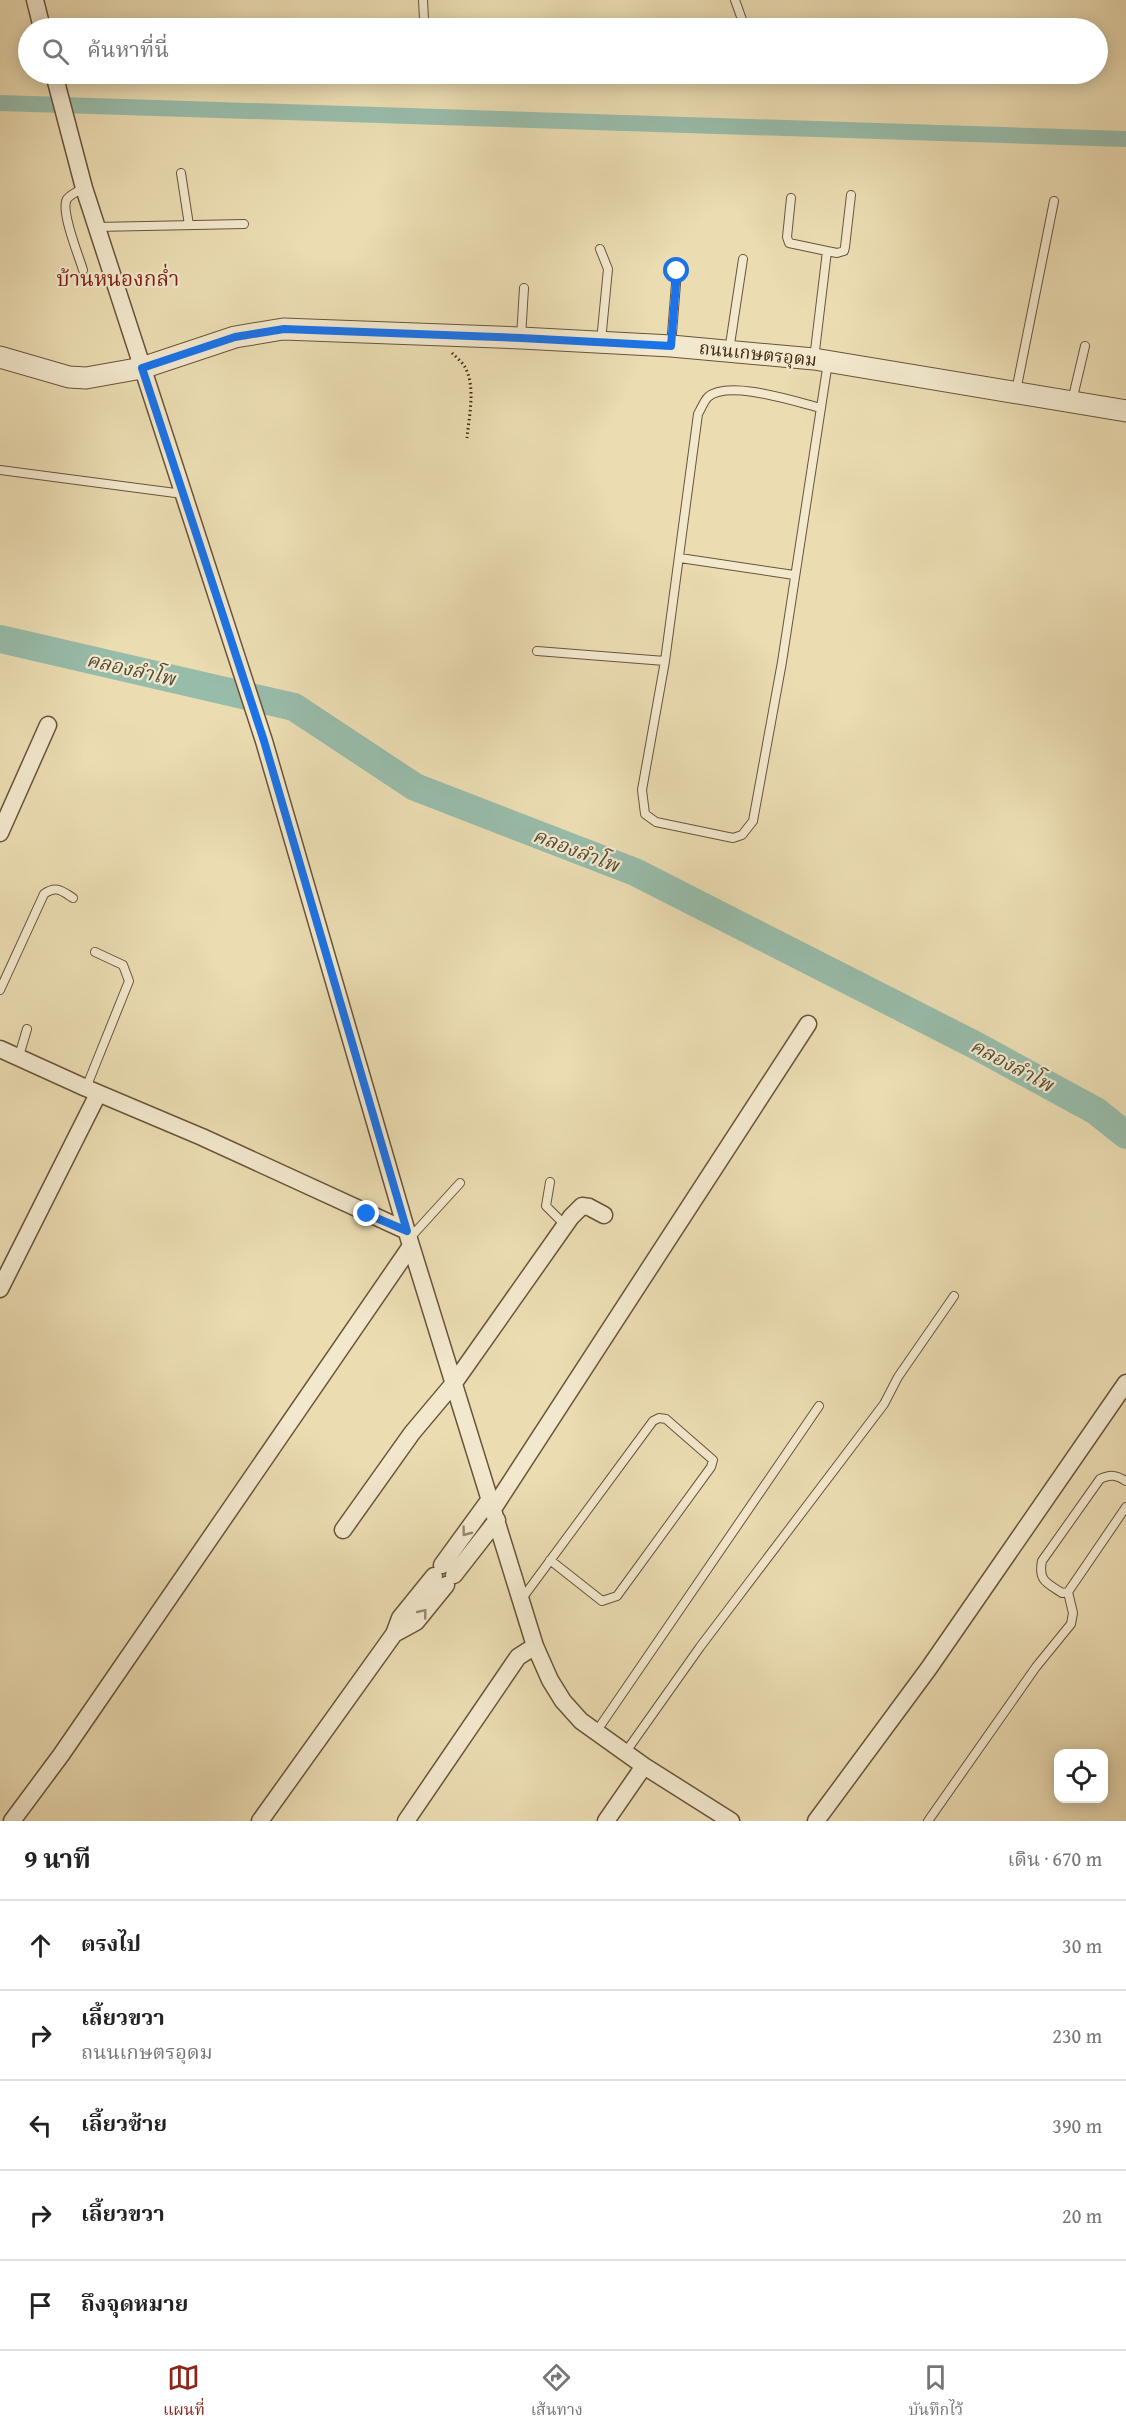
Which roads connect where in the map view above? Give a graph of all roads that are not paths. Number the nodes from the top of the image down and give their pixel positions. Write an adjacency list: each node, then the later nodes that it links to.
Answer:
1 (35, 0): 4 (street)
2 (423, 0): 5 (lane)
3 (735, 0): 6 (lane)
4 (40, 18)
5 (424, 18)
6 (741, 18)
7 (57, 84): 9 (street)
8 (182, 173): 14 (lane)
9 (84, 188): 15 (street); 19 (lane)
10 (851, 195): 17 (lane)
11 (791, 198): 17 (lane)
12 (1054, 201): 30 (lane)
13 (244, 224): 14 (lane)
14 (189, 225): 15 (lane)
15 (96, 227): 29 (street)
16 (600, 249): 23 (lane)
17 (827, 251): 28 (lane)
18 (743, 259): 26 (lane)
19 (83, 270)
20 (677, 271): 24 (lane)
21 (524, 288): 22 (lane)
22 (521, 338): 23 (street, ถนนเกษตรอุดม); 29 (street, ถนนเกษตรอุดม)
23 (601, 342): 24 (street, ถนนเกษตรอุดม)
24 (671, 346): 26 (street, ถนนเกษตรอุดม)
25 (1085, 346): 31 (lane)
26 (729, 351): 28 (street, ถนนเกษตรอุดม)
27 (0, 357): 29 (street, ถนนเกษตรอุดม)
28 (821, 360): 30 (street, ถนนเกษตรอุดม); 32 (lane)
29 (142, 368): 35 (street)
30 (1016, 392): 31 (street, ถนนเกษตรอุดม)
31 (1072, 402): 33 (street, ถนนเกษตรอุดม)
32 (821, 408): 36 (lane); 37 (lane)
33 (1126, 411)
34 (0, 470): 35 (lane)
35 (183, 494): 54 (street)
36 (680, 558): 37 (lane); 39 (lane)
37 (794, 574): 39 (lane)
38 (537, 651): 39 (lane)
39 (665, 661)
40 (48, 725): 41 (street)
41 (0, 833)
42 (73, 898): 44 (lane)
43 (95, 952): 49 (lane)
44 (0, 990)
45 (808, 1024): 62 (street)
46 (27, 1029): 48 (lane)
47 (0, 1048): 48 (street)
48 (19, 1056): 49 (street)
49 (92, 1091): 54 (street); 55 (street)
50 (550, 1182): 53 (lane)
51 (460, 1183): 54 (lane)
52 (604, 1215): 53 (street)
53 (565, 1225): 57 (street)
54 (409, 1239): 57 (street); 71 (street)
55 (0, 1289)
56 (954, 1296): 69 (lane)
57 (454, 1383): 62 (street); 63 (street)
58 (1126, 1383): 76 (street)
59 (819, 1406): 68 (lane)
60 (1126, 1481): 65 (lane)
61 (1126, 1507): 65 (lane)
62 (493, 1509): 66 (street); 72 (street)
63 (343, 1530)
64 (550, 1560): 64 (lane); 66 (lane)
65 (1068, 1592): 77 (lane)
66 (521, 1600): 67 (street)
67 (535, 1646): 68 (street); 73 (street)
68 (596, 1732): 69 (street)
69 (625, 1753): 70 (street)
70 (644, 1766): 74 (street); 75 (street)
71 (12, 1821)
72 (260, 1821)
73 (406, 1821)
74 (606, 1821)
75 (730, 1821)
76 (816, 1821)
77 (928, 1821)

